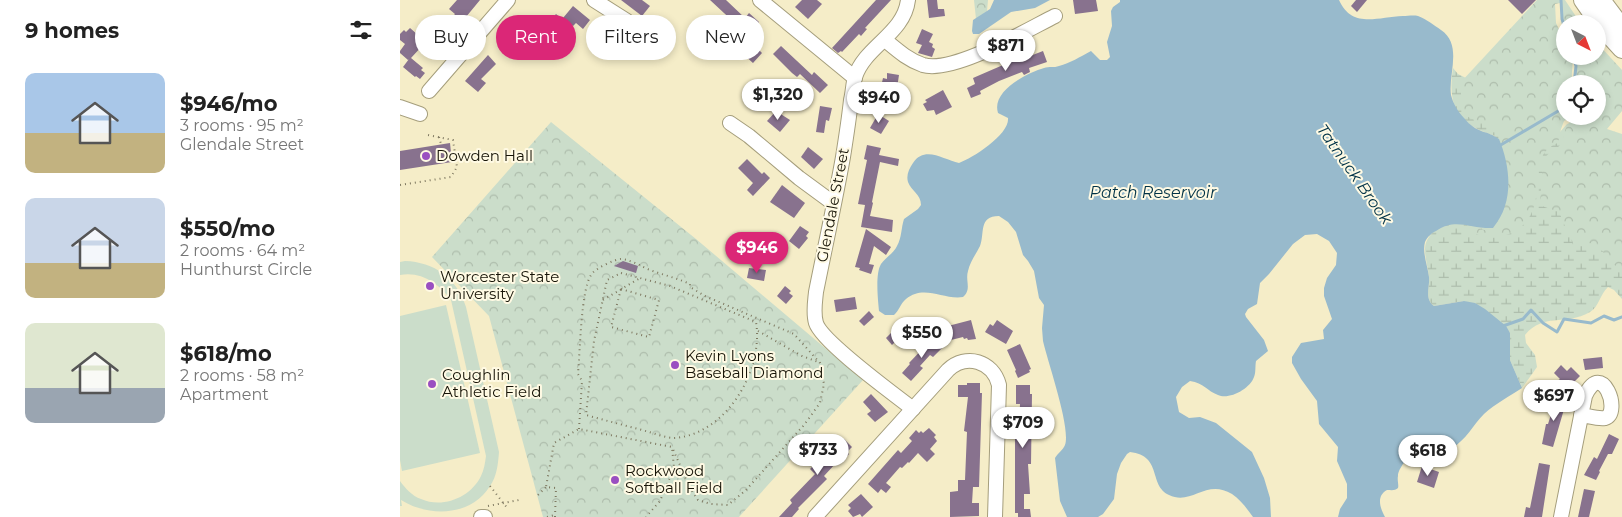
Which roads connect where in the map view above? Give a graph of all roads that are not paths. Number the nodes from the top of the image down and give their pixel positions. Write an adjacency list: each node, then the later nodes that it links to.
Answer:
1 (508, 0): 13 (street)
2 (594, 0): 7 (street)
3 (908, 0): 10 (street)
4 (1583, 0): 11 (main road)
5 (1601, 0): 9 (main road)
6 (764, 1): 12 (street)
7 (618, 15)
8 (1055, 16): 10 (street)
9 (1622, 28)
10 (884, 40): 12 (street)
11 (1622, 49)
12 (854, 78): 17 (street, Glendale Street)
13 (429, 91)
14 (400, 107): 15 (street)
15 (420, 114)
16 (730, 123): 17 (street)
17 (834, 203): 18 (street, Glendale Street)
18 (913, 409): 20 (street); 21 (street)
19 (1581, 415): 22 (street)
20 (815, 517)
21 (995, 517)
22 (1561, 517)

